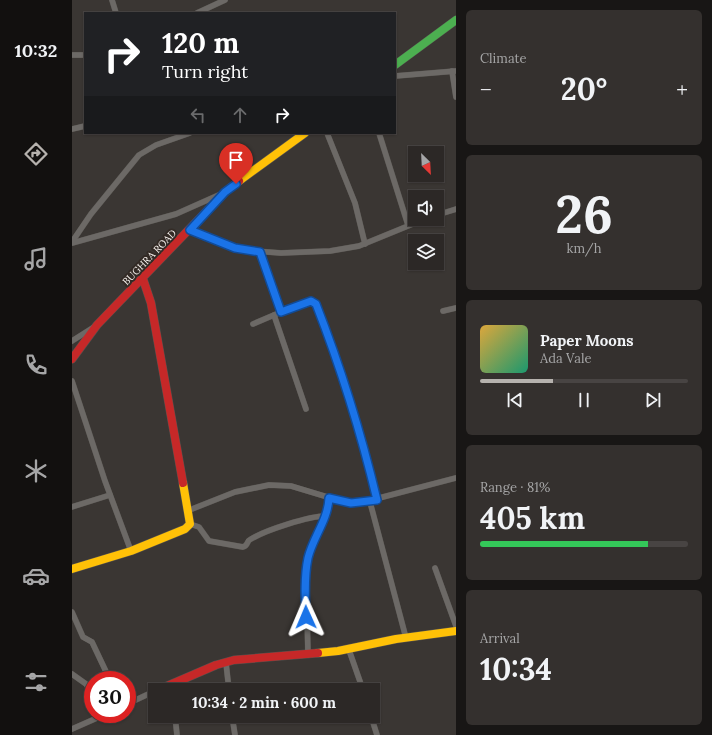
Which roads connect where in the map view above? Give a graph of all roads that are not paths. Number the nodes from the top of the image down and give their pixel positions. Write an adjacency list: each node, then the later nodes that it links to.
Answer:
1 (112, 0): 3 (street)
2 (226, 0): 4 (street)
3 (116, 12)
4 (199, 12)
5 (456, 20): 8 (street)
6 (84, 55): 7 (street)
7 (72, 56)
8 (396, 65)
9 (454, 71): 10 (street); 11 (street)
10 (396, 76)
11 (456, 97)
12 (84, 126): 13 (street)
13 (72, 129)
14 (187, 134): 23 (street)
15 (304, 134): 18 (street, BUGHRA ROAD)
16 (327, 134): 24 (street)
17 (379, 134): 21 (street)
18 (225, 192): 22 (street, BUGHRA ROAD); 23 (street)
19 (456, 209): 20 (street)
20 (444, 213)
21 (408, 225): 24 (street)
22 (190, 230): 25 (street); 26 (street, BUGHRA ROAD)
23 (72, 242)
24 (365, 244): 25 (street)
25 (260, 252): 29 (street)
26 (143, 278): 32 (street, BUGHRA ROAD); 43 (street)
27 (456, 308): 28 (street)
28 (443, 311)
29 (281, 312): 30 (street); 40 (street)
30 (274, 315): 31 (street); 36 (street)
31 (253, 324)
32 (97, 325): 33 (street); 34 (street, BUGHRA ROAD)
33 (72, 341)
34 (72, 359)
35 (72, 381): 38 (street)
36 (306, 409)
37 (456, 478): 40 (street)
38 (110, 495): 42 (street); 46 (street)
39 (329, 498): 41 (street); 43 (street); 44 (street)
40 (377, 500): 41 (street)
41 (370, 502): 52 (street)
42 (72, 507)
43 (187, 510): 45 (street)
44 (326, 516): 45 (street); 54 (street)
45 (190, 524): 46 (street)
46 (131, 551): 48 (street)
47 (435, 568): 50 (street)
48 (72, 569)
49 (72, 612): 56 (street)
50 (456, 626)
51 (456, 631): 52 (street)
52 (406, 638): 53 (street)
53 (349, 650): 54 (street); 61 (street)
54 (308, 655): 55 (street)
55 (226, 663): 59 (street); 60 (street)
56 (106, 671)
57 (72, 674): 58 (street)
58 (84, 683)
59 (180, 683)
60 (228, 683)
61 (360, 683)
62 (148, 695): 63 (street)
63 (136, 700)
64 (85, 723): 68 (street)
65 (176, 723): 69 (street)
66 (233, 723): 70 (street)
67 (373, 723): 71 (street)
68 (72, 729)
69 (177, 735)
70 (235, 735)
71 (377, 735)

